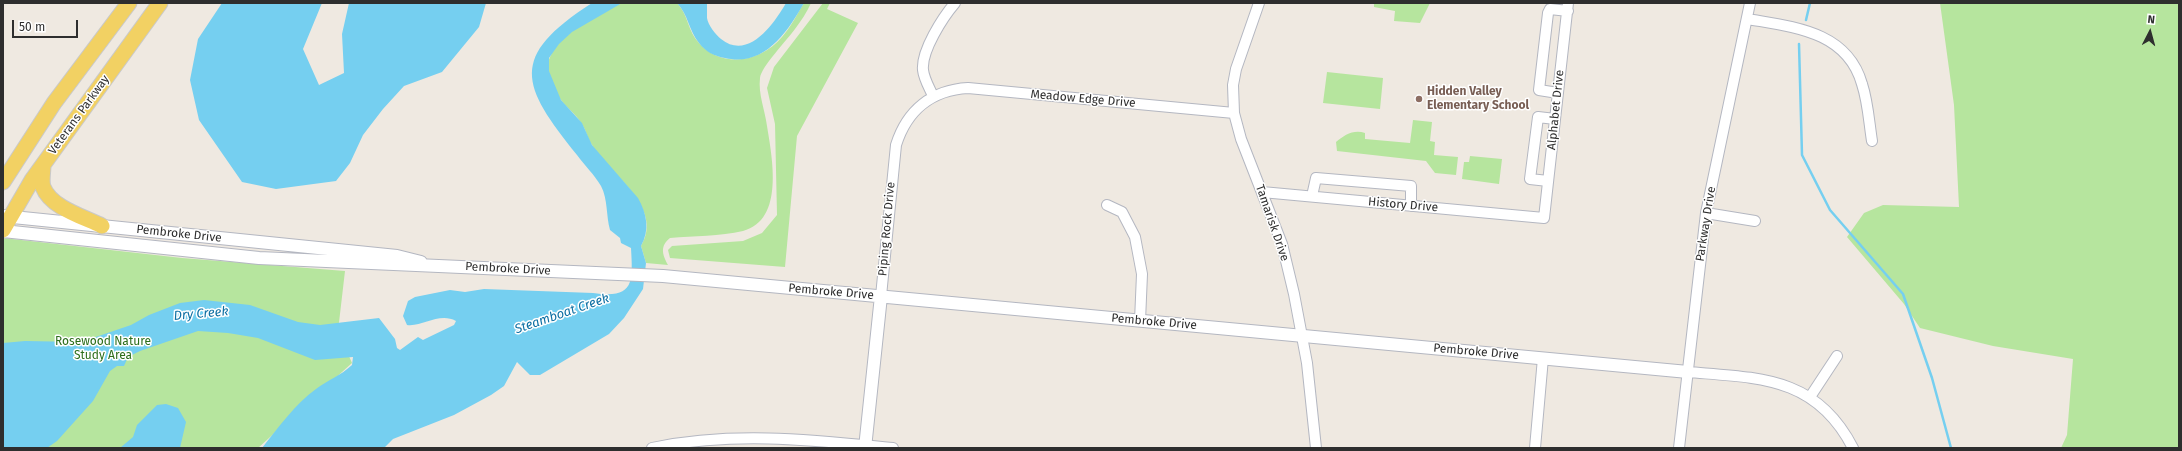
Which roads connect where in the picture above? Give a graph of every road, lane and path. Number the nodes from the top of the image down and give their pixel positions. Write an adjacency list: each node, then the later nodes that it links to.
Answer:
1 (129, 3): 15 (main road, Veterans Parkway)
2 (160, 3): 13 (main road, Veterans Parkway)
3 (955, 3): 9 (street)
4 (1259, 3): 10 (street, Tamarisk Drive)
5 (1750, 3): 7 (street, Parkway Drive)
6 (1568, 7): 8 (street, Alphabet Drive); 8 (street)
7 (1748, 19): 12 (street); 20 (street, Parkway Drive)
8 (1558, 93): 11 (street, Alphabet Drive)
9 (934, 96): 10 (street, Meadow Edge Drive); 27 (street, Piping Rock Drive)
10 (1234, 112): 16 (street, Tamarisk Drive)
11 (1555, 119): 14 (street, Alphabet Drive); 14 (street)
12 (1872, 141)
13 (43, 165): 21 (main road, Veterans Parkway); 24 (main road)
14 (1548, 181): 22 (street, Alphabet Drive)
15 (3, 182)
16 (1262, 192): 17 (street, History Drive); 29 (street, Tamarisk Drive)
17 (1312, 196): 19 (street, History Drive); 19 (street)
18 (1107, 205): 28 (street)
19 (1411, 206): 22 (street, History Drive)
20 (1706, 213): 23 (street); 32 (street, Parkway Drive)
21 (7, 216): 24 (street, Pembroke Drive); 25 (main road, Veterans Parkway)
22 (1544, 218)
23 (1756, 221)
24 (102, 226): 26 (street, Pembroke Drive)
25 (3, 231): 26 (street, Pembroke Drive)
26 (426, 264): 27 (street, Pembroke Drive)
27 (881, 296): 28 (street, Pembroke Drive); 35 (street, Piping Rock Drive)
28 (1140, 321): 29 (street, Pembroke Drive)
29 (1303, 336): 31 (street, Pembroke Drive); 38 (street, Tamarisk Drive)
30 (1837, 356): 33 (street)
31 (1543, 358): 32 (street, Pembroke Drive); 39 (street)
32 (1688, 372): 33 (street, Pembroke Drive); 40 (street, Parkway Drive)
33 (1810, 397): 41 (street, Pembroke Drive)
34 (698, 444): 35 (street); 36 (street)
35 (865, 447): 37 (street)
36 (652, 448)
37 (893, 448)
38 (1316, 448)
39 (1535, 448)
40 (1680, 448)
41 (1853, 448)

